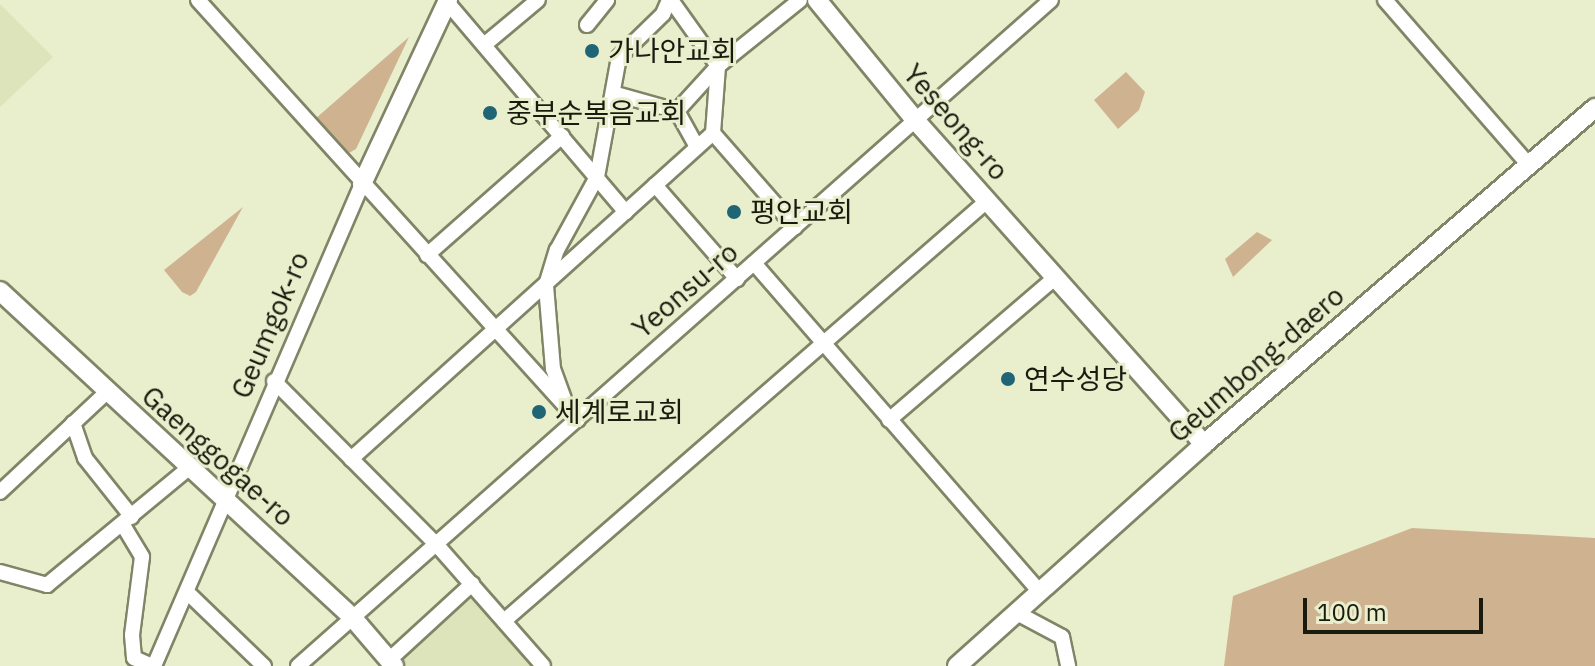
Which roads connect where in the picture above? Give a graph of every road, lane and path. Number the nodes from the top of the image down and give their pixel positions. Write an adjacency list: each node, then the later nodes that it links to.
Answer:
1 (198, 0): 22 (street)
2 (538, 0): 11 (street)
3 (607, 0): 10 (street)
4 (670, 0): 12 (street); 13 (street)
5 (800, 0): 12 (street)
6 (817, 0): 16 (street, Yeseong-ro)
7 (1385, 0): 20 (street)
8 (447, 1): 11 (street); 22 (street, Geumgok-ro)
9 (1041, 3): 16 (street, Yeonsu-ro)
10 (587, 25)
11 (484, 45): 18 (street)
12 (718, 66): 15 (street); 17 (street)
13 (616, 94): 15 (street); 21 (street)
14 (1595, 108): 20 (street, Geumbong-daero)
15 (677, 111): 19 (street)
16 (916, 121): 24 (street, Yeseong-ro); 26 (street, Yeonsu-ro)
17 (713, 133): 19 (street); 26 (street)
18 (562, 136): 21 (street); 27 (street)
19 (697, 147): 23 (street)
20 (1529, 165): 41 (street, Geumbong-daero)
21 (597, 177): 25 (street); 31 (street)
22 (362, 184): 27 (street); 35 (street, Geumgok-ro)
23 (655, 185): 25 (street); 30 (street)
24 (987, 201): 29 (street, Yeseong-ro); 34 (street)
25 (626, 212): 31 (street)
26 (795, 227): 28 (street, Yeonsu-ro)
27 (427, 255): 33 (street)
28 (754, 263): 30 (street, Yeonsu-ro); 34 (street)
29 (1056, 277): 39 (street); 41 (street, Yeseong-ro)
30 (737, 279): 38 (street, Yeonsu-ro)
31 (546, 285): 33 (street); 37 (street)
32 (0, 291): 36 (street, Gaenggogae-ro)
33 (497, 331): 37 (street); 42 (street)
34 (824, 345): 39 (street); 54 (street)
35 (274, 381): 42 (street); 45 (street, Geumgok-ro)
36 (107, 392): 40 (street); 43 (street, Gaenggogae-ro)
37 (567, 408): 38 (street)
38 (578, 420): 47 (street, Yeonsu-ro)
39 (889, 420): 51 (street)
40 (73, 423): 44 (street); 46 (street)
41 (1204, 444): 51 (street, Geumbong-daero)
42 (351, 459): 47 (street)
43 (189, 468): 45 (street, Gaenggogae-ro); 46 (street)
44 (0, 492)
45 (228, 501): 50 (street, Geumgok-ro); 53 (street, Gaenggogae-ro)
46 (127, 521): 48 (street); 56 (street)
47 (436, 544): 49 (street); 53 (street, Yeonsu-ro)
48 (0, 572)
49 (472, 584): 54 (street); 55 (street)
50 (187, 592): 56 (street, Geumgok-ro); 57 (street)
51 (1040, 592): 52 (street, Geumbong-daero)
52 (1017, 613): 60 (street, Geumbong-daero); 61 (street)
53 (352, 617): 55 (street, Gaenggogae-ro); 58 (street, Yeonsu-ro)
54 (504, 621): 59 (street)
55 (392, 663)
56 (153, 666)
57 (264, 666)
58 (298, 666)
59 (543, 666)
60 (957, 666)
61 (1068, 666)

